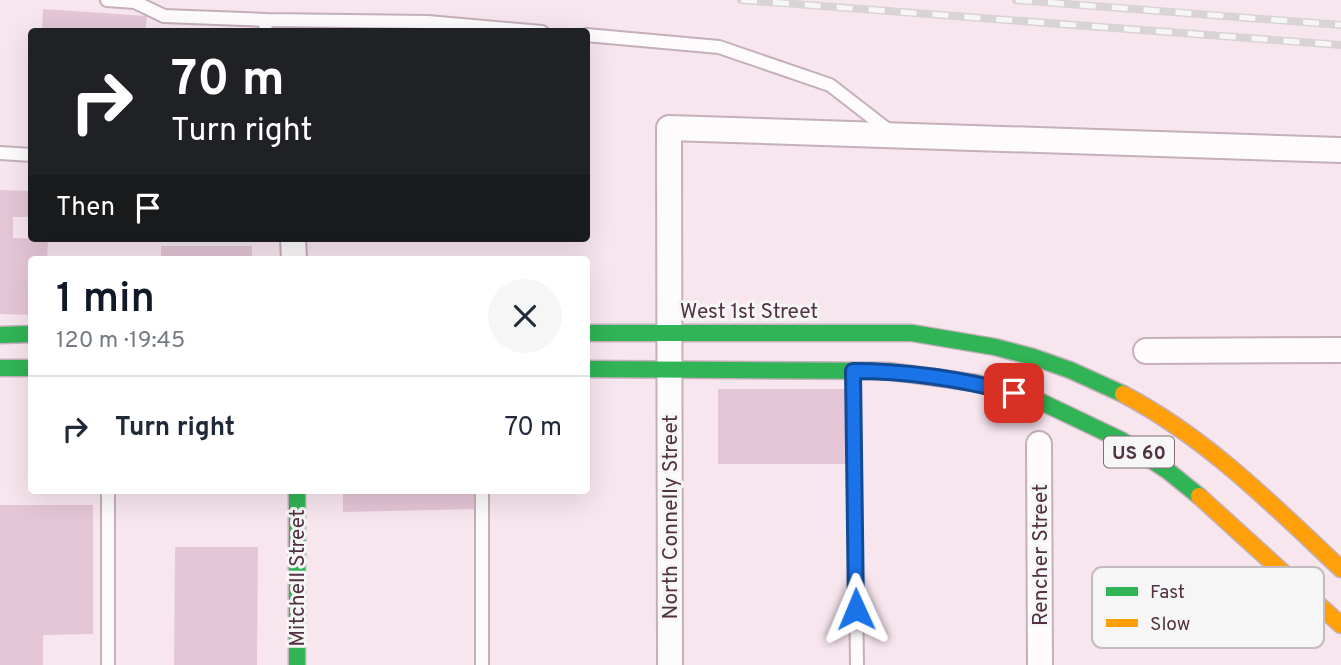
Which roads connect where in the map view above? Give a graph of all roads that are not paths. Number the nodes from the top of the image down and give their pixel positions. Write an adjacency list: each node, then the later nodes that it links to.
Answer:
1 (107, 0): 2 (lane)
2 (265, 26): 3 (lane)
3 (496, 28)
4 (590, 35): 5 (lane)
5 (894, 134): 6 (street); 9 (street, North Connelly Street)
6 (1341, 150)
7 (0, 153): 8 (lane)
8 (28, 155)
9 (669, 332): 10 (main road, West 1st Street / US 60); 18 (street, North Connelly Street); 25 (main road, West 1st Street / US 60)
10 (590, 333)
11 (28, 334): 12 (main road)
12 (0, 335)
13 (1341, 350): 14 (street)
14 (1146, 351)
15 (0, 368): 16 (main road)
16 (28, 368)
17 (590, 369): 18 (main road, US 60)
18 (669, 369): 19 (main road, US 60); 31 (street, North Connelly Street)
19 (853, 371): 24 (main road, US 60); 32 (lane)
20 (1040, 444): 33 (street, Rencher Street)
21 (108, 494): 28 (lane)
22 (297, 494): 29 (main road, Mitchell Street)
23 (482, 494): 30 (lane)
24 (1277, 567)
25 (1341, 569)
26 (1324, 610): 27 (main road, US 60)
27 (1341, 625)
28 (108, 665)
29 (298, 665)
30 (482, 665)
31 (670, 665)
32 (857, 665)
33 (1040, 665)

